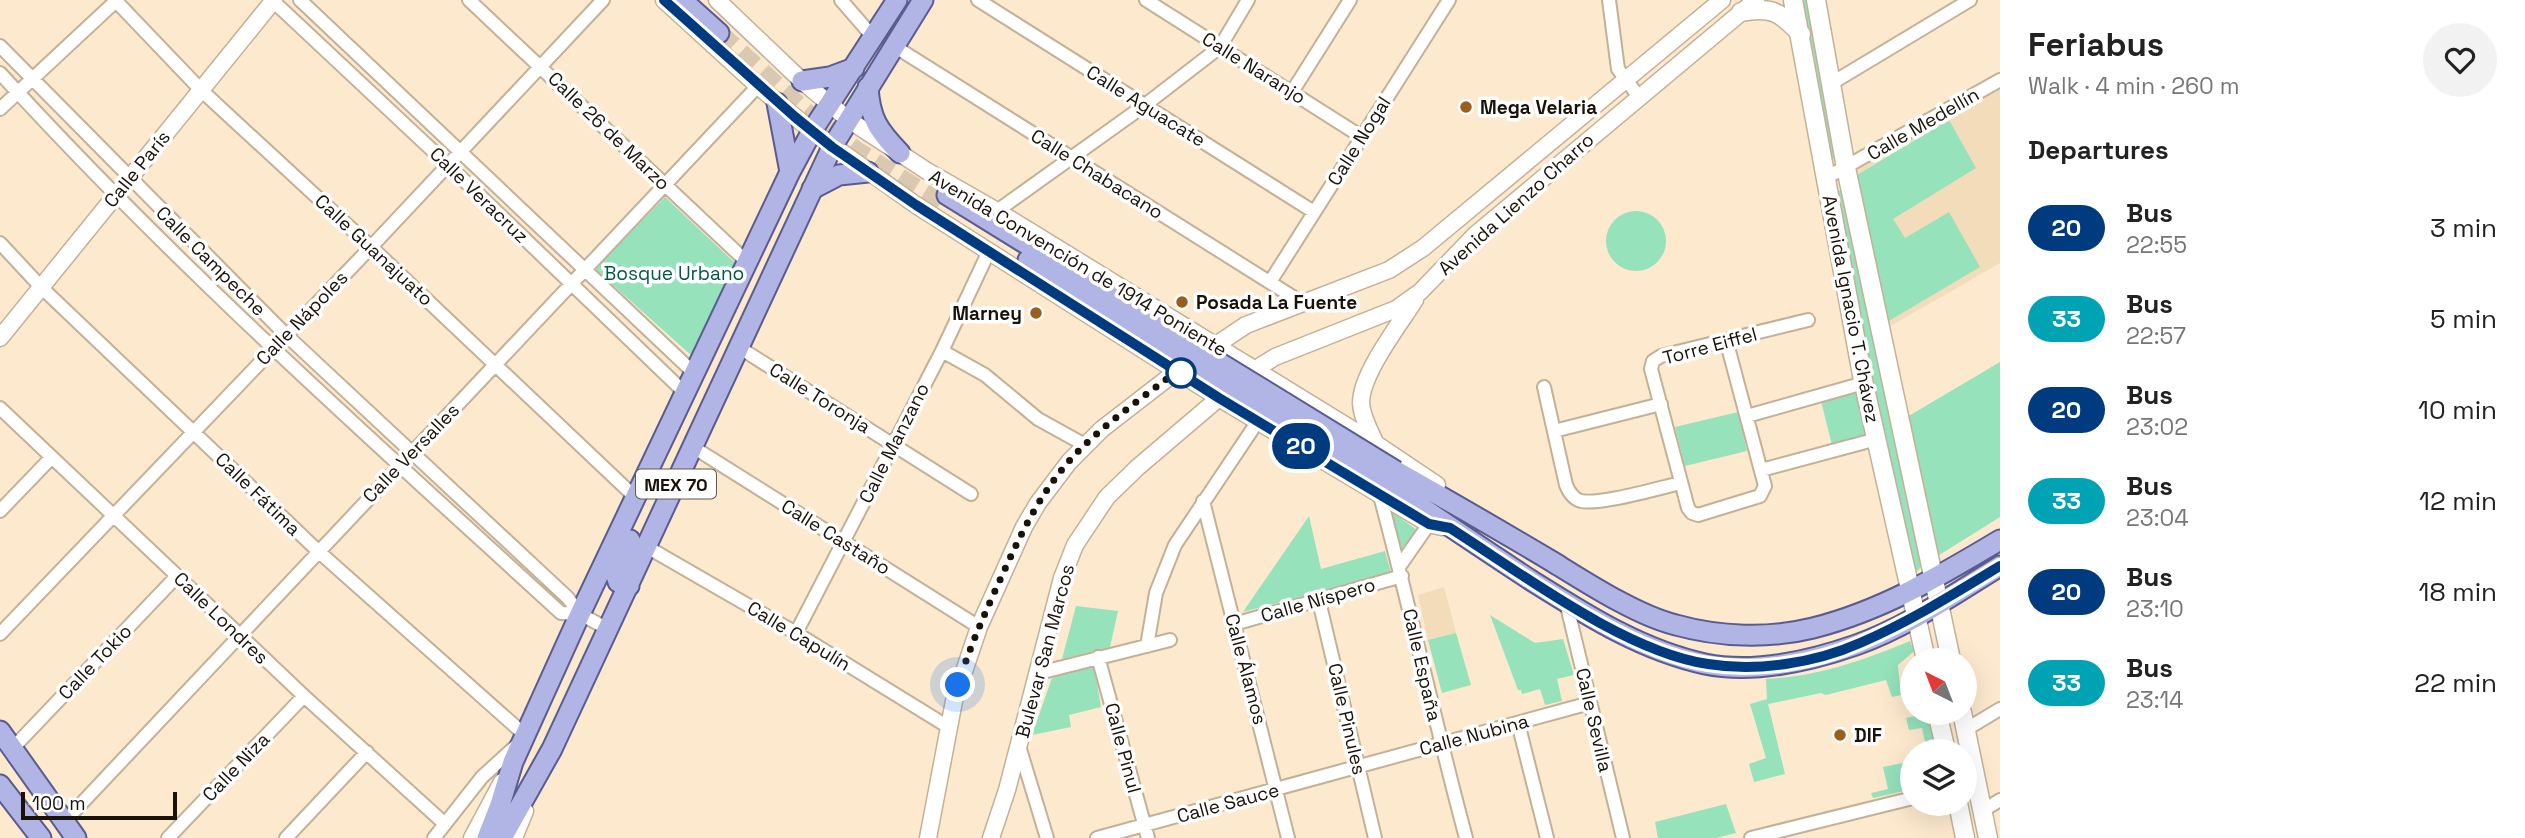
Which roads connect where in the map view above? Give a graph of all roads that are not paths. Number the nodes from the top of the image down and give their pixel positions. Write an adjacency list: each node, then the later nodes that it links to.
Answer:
1 (116, 0): 33 (street); 40 (street, Calle Guanajuato)
2 (273, 0): 40 (street, Calle París); 55 (street, Calle Veracruz)
3 (300, 0): 52 (street, Calle Veracruz)
4 (469, 0): 30 (street, Calle 26 de Marzo)
5 (603, 0): 30 (street, Calle Nápoles)
6 (664, 0): 38 (street, Avenida Convención de 1914 Poniente)
7 (682, 0): 8 (main road)
8 (702, 0)
9 (717, 0): 36 (street, Avenida Convención de 1914 Poniente)
10 (841, 0): 26 (street)
11 (923, 0): 28 (main road, MEX 70)
12 (978, 0): 46 (street, Calle Aguacate)
13 (1146, 0): 29 (street, Calle Naranjo)
14 (1248, 0): 29 (street)
15 (1350, 0): 41 (street)
16 (1449, 0): 50 (street, Calle Nogal)
17 (1609, 0): 34 (street)
18 (1722, 0): 34 (street, Avenida Lienzo Charro)
19 (1756, 0): 24 (street, Avenida Lienzo Charro)
20 (1793, 0): 25 (main road, Avenida Ignacio T. Chávez)
21 (1816, 0): 37 (main road, Avenida Ignacio T. Chávez)
22 (1970, 0): 37 (street)
23 (895, 2): 26 (main road, MEX 70)
24 (1741, 12): 25 (main road); 43 (street, Avenida Lienzo Charro)
25 (1801, 34): 60 (main road, Avenida Ignacio T. Chávez)
26 (873, 37): 31 (main road, MEX 70)
27 (0, 46): 33 (street, Calle Campeche)
28 (894, 46): 39 (main road, MEX 70); 54 (street, Calle Chabacano)
29 (1220, 47): 41 (street, Calle Naranjo); 46 (street)
30 (540, 65): 52 (street, Calle Nápoles); 61 (street, Calle 26 de Marzo)
31 (854, 68): 36 (main road); 45 (main road, MEX 70)
32 (0, 73): 42 (street, Calle Campeche)
33 (32, 80): 42 (street); 59 (street, Calle Campeche)
34 (1624, 80): 43 (street); 76 (street, Avenida Lienzo Charro)
35 (2000, 80): 56 (street, Calle Medellín)
36 (802, 81): 45 (street, Avenida Convención de 1914 Poniente)
37 (1832, 83): 56 (main road, Avenida Ignacio T. Chávez)
38 (758, 86): 44 (street, Avenida Convención de 1914 Poniente); 61 (street, Calle Versalles)
39 (867, 87): 48 (main road, MEX 70); 53 (main road)
40 (201, 90): 59 (street, Calle París); 68 (street, Calle Guanajuato)
41 (1292, 92): 50 (street, Calle Naranjo)
42 (18, 93): 47 (street); 63 (street, Calle Campeche)
43 (1639, 97): 75 (street, Avenida Lienzo Charro)
44 (777, 103): 49 (street, Avenida Convención de 1914 Poniente); 57 (main road)
45 (829, 105): 48 (street, Avenida Convención de 1914 Poniente); 49 (main road, MEX 70)
46 (1145, 105): 54 (street); 66 (street, Calle Aguacate)
47 (0, 109)
48 (849, 120): 51 (main road, MEX 70); 53 (street, Avenida Convención de 1914 Poniente)
49 (812, 131): 51 (street, Avenida Convención de 1914 Poniente); 57 (main road, MEX 70)
50 (1362, 137): 66 (street, Calle Nogal)
51 (832, 147): 58 (street, Avenida Convención de 1914 Poniente); 62 (main road, MEX 70)
52 (460, 152): 55 (street, Calle Nápoles); 71 (street, Calle Veracruz)
53 (900, 153): 65 (street, Avenida Convención de 1914 Poniente)
54 (1070, 157): 65 (street); 72 (street, Calle Chabacano)
55 (448, 165): 68 (street, Calle Nápoles); 73 (street, Calle Veracruz)
56 (1846, 168): 60 (street, Calle Medellín); 129 (main road, Avenida Ignacio T. Chávez)
57 (790, 172): 70 (main road, MEX 70)
58 (868, 172): 62 (main road); 69 (street, Avenida Convención de 1914 Poniente)
59 (128, 178): 63 (street, Calle París); 79 (street, Calle Campeche)
60 (1826, 178): 91 (main road, Avenida Ignacio T. Chávez)
61 (666, 186): 70 (street, Calle 26 de Marzo); 71 (street, Calle Versalles)
62 (812, 189): 84 (main road, MEX 70)
63 (115, 195): 74 (street, Calle París); 83 (street, Calle Campeche)
64 (944, 200): 112 (main road, Avenida Convención de 1914 Poniente, bridge)
65 (997, 211): 78 (street, Avenida Convención de 1914 Poniente)
66 (1314, 212): 72 (street, Calle Nogal)
67 (0, 243): 74 (street, Calle Fátima)
68 (371, 247): 79 (street, Calle Nápoles); 87 (street, Calle Guanajuato)
69 (989, 251): 85 (street, Calle Manzano); 86 (street, Avenida Convención de 1914 Poniente)
70 (748, 263): 90 (main road, MEX 70)
71 (584, 271): 73 (street, Calle Versalles); 90 (street, Calle Veracruz)
72 (1270, 282): 76 (street, Calle Chabacano)
73 (572, 285): 87 (street, Calle Versalles); 93 (street, Calle Veracruz)
74 (41, 287): 80 (street, Calle París); 101 (street, Calle Fátima)
75 (1420, 292): 88 (street, Avenida Lienzo Charro); 105 (street)
76 (1301, 302): 82 (street, Avenida Lienzo Charro)
77 (1808, 320): 81 (street, Torre Eiffel)
78 (1179, 323): 82 (street, Avenida Convención de 1914 Poniente); 86 (street)
79 (285, 334): 83 (street, Calle Nápoles); 108 (street, Calle Campeche)
80 (0, 338)
81 (1722, 342): 96 (street, Torre Eiffel); 98 (street)
82 (1213, 345): 88 (street, Avenida Convención de 1914 Poniente); 89 (street)
83 (273, 347): 101 (street, Calle Nápoles); 110 (street, Calle Campeche)
84 (740, 348): 104 (street, Calle Toronja); 107 (main road, MEX 70)
85 (942, 351): 104 (street, Calle Manzano); 106 (street)
86 (1155, 357): 89 (street, Avenida Convención de 1914 Poniente)
87 (495, 365): 108 (street, Calle Versalles); 115 (street, Calle Guanajuato)
88 (1254, 370): 94 (street, Bulevar San Marcos); 95 (street, Avenida Convención de 1914 Poniente)
89 (1177, 371): 94 (street, Avenida Convención de 1914 Poniente); 106 (street)
90 (694, 373): 93 (main road, MEX 70)
91 (1864, 383): 98 (street); 103 (main road, Avenida Ignacio T. Chávez)
92 (1544, 387): 100 (street)
93 (684, 392): 115 (main road, MEX 70)
94 (1219, 398): 99 (street, Avenida Convención de 1914 Poniente); 148 (street, Bulevar San Marcos)
95 (1304, 402): 102 (street); 105 (street, Avenida Convención de 1914 Poniente)
96 (1661, 404): 100 (street); 113 (street, Torre Eiffel)
97 (0, 408): 109 (street, Calle Londres)
98 (1747, 416): 111 (street)
99 (1258, 421): 102 (street, Avenida Convención de 1914 Poniente); 116 (street)
100 (1554, 431): 113 (street)
101 (193, 432): 119 (street, Calle Nápoles); 125 (street, Calle Fátima)
102 (1285, 436): 112 (street, Avenida Convención de 1914 Poniente)
103 (1877, 439): 111 (street); 131 (main road, Avenida Ignacio T. Chávez)
104 (893, 444): 114 (street, Calle Toronja); 123 (street, Calle Manzano)
105 (1376, 444): 117 (street, Avenida Convención de 1914 Poniente)
106 (1085, 445): 138 (street)
107 (693, 447): 123 (street, Calle Castaño); 124 (main road, MEX 70)
108 (412, 453): 110 (street, Calle Versalles); 135 (street, Calle Campeche)
109 (51, 458): 118 (street); 119 (street, Calle Londres)
110 (400, 465): 125 (street, Calle Versalles); 135 (street, Calle Campeche)
111 (1761, 470): 113 (street, Torre Eiffel)
112 (1388, 482): 117 (main road, Avenida Convención de 1914 Poniente); 120 (street, Avenida Convención de 1914 Poniente); 121 (main road, Avenida Convención de 1914 Poniente); 127 (street, Calle España)
113 (1681, 483)
114 (971, 494)
115 (636, 498): 130 (main road); 135 (main road, MEX 70)
116 (1203, 501): 137 (street, Calle Álamos); 144 (street)
117 (1456, 505): 131 (main road, Avenida Convención de 1914 Poniente)
118 (0, 511)
119 (113, 515): 128 (street, Calle Londres); 141 (street, Calle Nápoles)
120 (1429, 524): 121 (street, Avenida Convención de 1914 Poniente); 127 (street)
121 (1450, 528): 133 (main road, Avenida Convención de 1914 Poniente)
122 (2000, 540): 129 (main road, Avenida Convención de 1914 Poniente)
123 (844, 541): 138 (street, Calle Castaño); 140 (street, Calle Manzano)
124 (646, 547): 130 (main road, MEX 70); 140 (street, Calle Capulín)
125 (318, 551): 142 (street, Calle Versalles); 157 (street, Calle Fátima)
126 (2000, 566): 134 (main road, Avenida Convención de 1914 Poniente)
127 (1401, 572): 132 (street, Calle Níspero); 158 (street, Calle España)
128 (177, 576): 142 (street, Calle Londres); 160 (street, Calle Tokio)
129 (1934, 579): 131 (main road, Avenida Convención de 1914 Poniente); 134 (main road, Avenida Ignacio T. Chávez)
130 (629, 586): 139 (main road, MEX 70)
131 (1909, 593): 136 (main road, Avenida Ignacio T. Chávez)
132 (1319, 601): 137 (street, Calle Níspero); 164 (street, Calle Pinules)
133 (1566, 602): 136 (main road, Avenida Convención de 1914 Poniente); 150 (street, Calle Sevilla)
134 (1939, 603): 136 (main road, Avenida Convención de 1914 Poniente); 146 (main road, Avenida Ignacio T. Chávez)
135 (580, 614): 139 (street, Calle Campeche); 157 (main road, MEX 70)
136 (1916, 617): 145 (main road, Avenida Ignacio T. Chávez)
137 (1234, 624): 166 (street, Calle Álamos)
138 (979, 627): 155 (street)
139 (608, 629): 161 (main road, MEX 70)
140 (796, 633): 155 (street, Calle Capulín)
141 (0, 634)
142 (239, 635): 149 (street, Calle Londres); 173 (street, Calle Versalles)
143 (1170, 640): 144 (street)
144 (1147, 646): 147 (street)
145 (1923, 648)
146 (1948, 648)
147 (1098, 657): 148 (street); 172 (street, Calle Pinul)
148 (1038, 673): 159 (street, Bulevar San Marcos)
149 (304, 696): 162 (street, Calle Londres); 175 (street, Calle Niza)
150 (1590, 703): 153 (street, Calle Nubina); 190 (street, Calle Sevilla)
151 (2000, 709): 152 (street)
152 (1978, 716)
153 (1518, 723): 158 (street, Calle Nubina); 189 (street)
154 (1965, 725): 169 (main road)
155 (950, 728): 182 (street)
156 (0, 731): 160 (main road)
157 (524, 737): 163 (main road, MEX 70); 171 (street)
158 (1440, 743): 164 (street, Calle Nubina); 188 (street, Calle España)
159 (1019, 746): 183 (street, Bulevar San Marcos); 184 (street)
160 (13, 748): 173 (main road)
161 (552, 749): 180 (main road, MEX 70); 181 (street, MEX 70)
162 (367, 752): 171 (street, Calle Londres); 176 (street)
163 (513, 762): 178 (street, MEX 70); 179 (main road, MEX 70)
164 (1358, 767): 166 (street, Calle Sauce); 187 (street, Calle Pinules)
165 (0, 785): 174 (main road)
166 (1277, 789): 172 (street, Calle Sauce); 186 (street, Calle Álamos)
167 (2000, 800): 169 (street)
168 (1900, 801): 191 (street)
169 (1982, 811): 193 (main road)
170 (1961, 816): 192 (main road)
171 (445, 824): 177 (street)
172 (1146, 832): 185 (street, Calle Sauce)
173 (73, 833)
174 (41, 838)
175 (168, 838)
176 (286, 838)
177 (434, 838)
178 (472, 838)
179 (486, 838)
180 (502, 838)
181 (514, 838)
182 (928, 838)
183 (991, 838)
184 (1047, 838)
185 (1097, 838)
186 (1288, 838)
187 (1375, 838)
188 (1465, 838)
189 (1547, 838)
190 (1623, 838)
191 (1751, 838)
192 (1965, 838)
193 (1988, 838)

